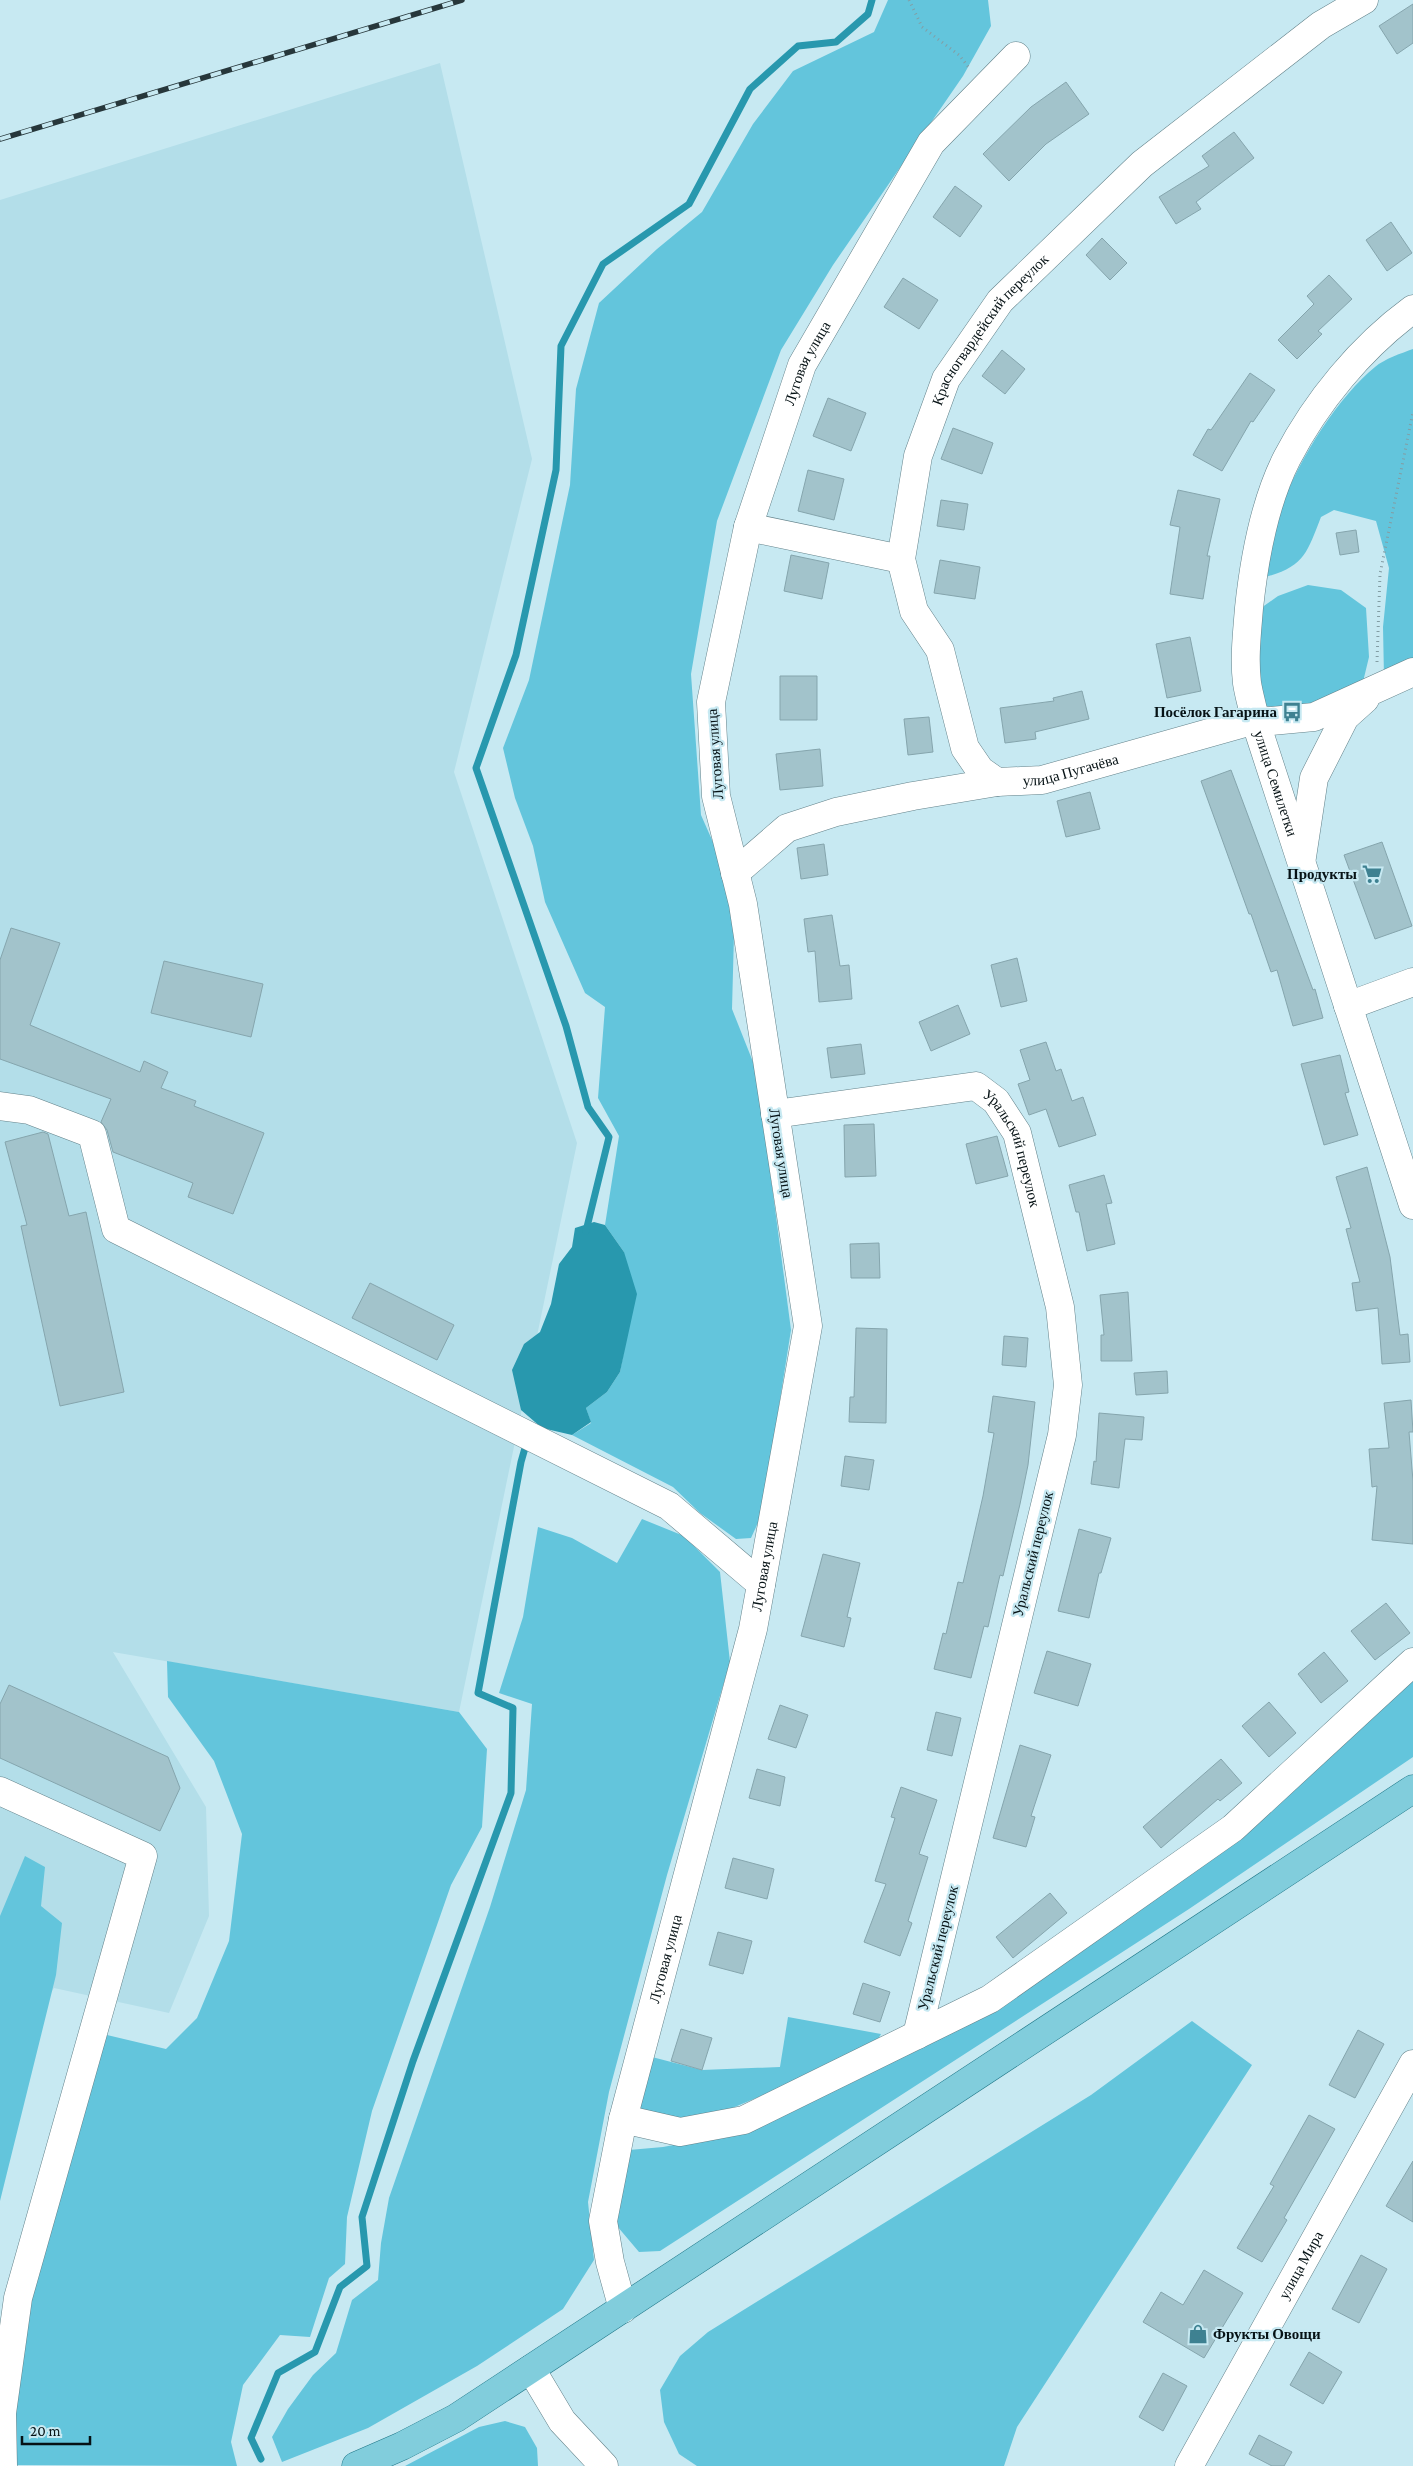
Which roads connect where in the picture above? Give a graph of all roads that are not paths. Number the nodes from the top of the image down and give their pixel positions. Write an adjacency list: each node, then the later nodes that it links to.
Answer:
1 (1364, 0): 5 (street, Красногвардейский переулок)
2 (1016, 56): 4 (street, Луговая улица)
3 (1413, 310): 8 (street, улица Семилетки)
4 (748, 527): 5 (street); 11 (street, Луговая улица)
5 (900, 559): 9 (street, Красногвардейский переулок)
6 (1413, 672): 7 (street, улица Пугачёва)
7 (1375, 690): 8 (street, улица Пугачёва); 10 (street)
8 (1255, 720): 9 (street, улица Пугачёва); 10 (street, улица Семилетки)
9 (997, 782): 11 (street, улица Пугачёва)
10 (1301, 861): 13 (street, улица Семилетки)
11 (735, 872): 15 (street, Луговая улица)
12 (1413, 982): 13 (street)
13 (1348, 1006): 16 (street, улица Семилетки)
14 (0, 1106): 17 (street)
15 (775, 1114): 17 (street, Луговая улица); 21 (street, Уральский переулок)
16 (1413, 1205)
17 (762, 1584): 23 (street, Луговая улица)
18 (1413, 1662): 21 (street)
19 (1413, 1789): 24 (main road)
20 (0, 1791): 26 (street)
21 (917, 2035): 23 (street)
22 (1413, 2064): 29 (street, улица Мира)
23 (623, 2119): 24 (street, Луговая улица)
24 (623, 2309): 25 (main road)
25 (531, 2369): 27 (main road); 28 (street)
26 (3, 2466)
27 (356, 2466)
28 (604, 2466)
29 (1189, 2466)

